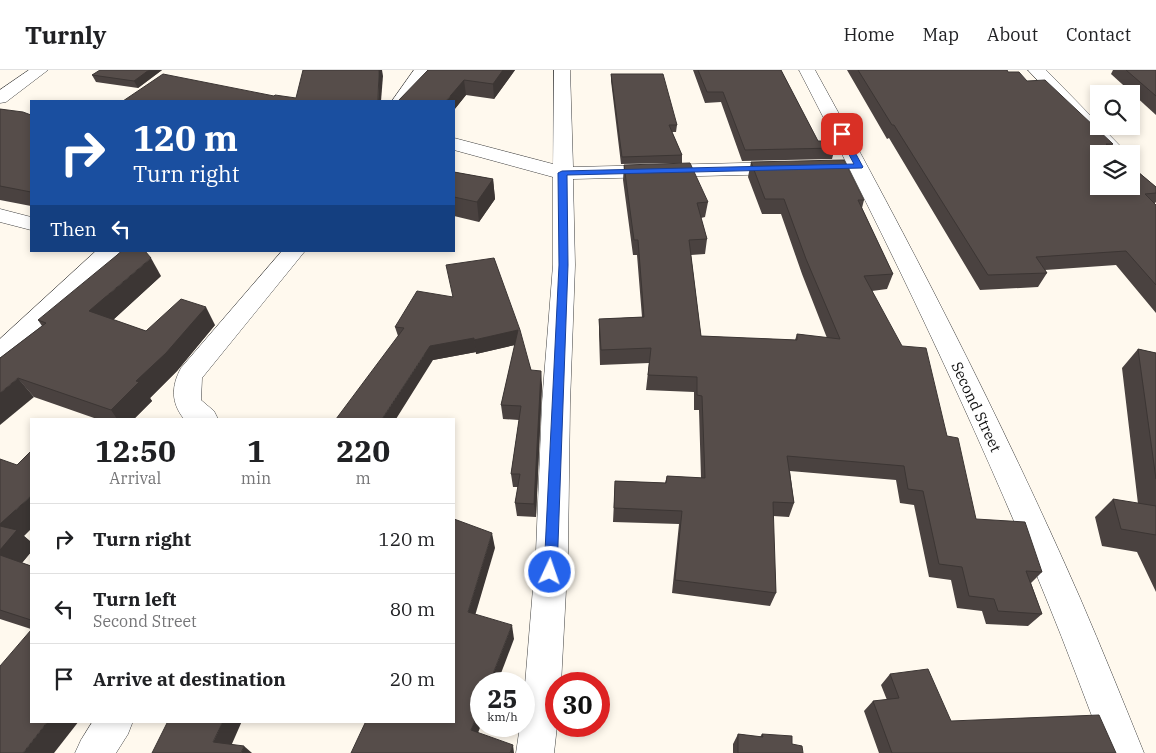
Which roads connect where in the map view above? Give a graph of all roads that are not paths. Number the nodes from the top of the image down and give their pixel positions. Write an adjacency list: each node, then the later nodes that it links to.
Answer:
1 (40, 70): 6 (street)
2 (422, 70): 7 (street)
3 (562, 70): 11 (street)
4 (807, 70): 21 (street, Second Street)
5 (1036, 70): 9 (street)
6 (0, 98)
7 (402, 100)
8 (455, 144): 11 (street)
9 (1109, 145)
10 (803, 168): 11 (street)
11 (562, 173): 20 (street)
12 (0, 215): 13 (street)
13 (30, 224)
14 (109, 252): 16 (street)
15 (293, 252): 17 (street)
16 (0, 354)
17 (203, 418)
18 (114, 723): 19 (street)
19 (94, 753)
20 (535, 753)
21 (1125, 753)

